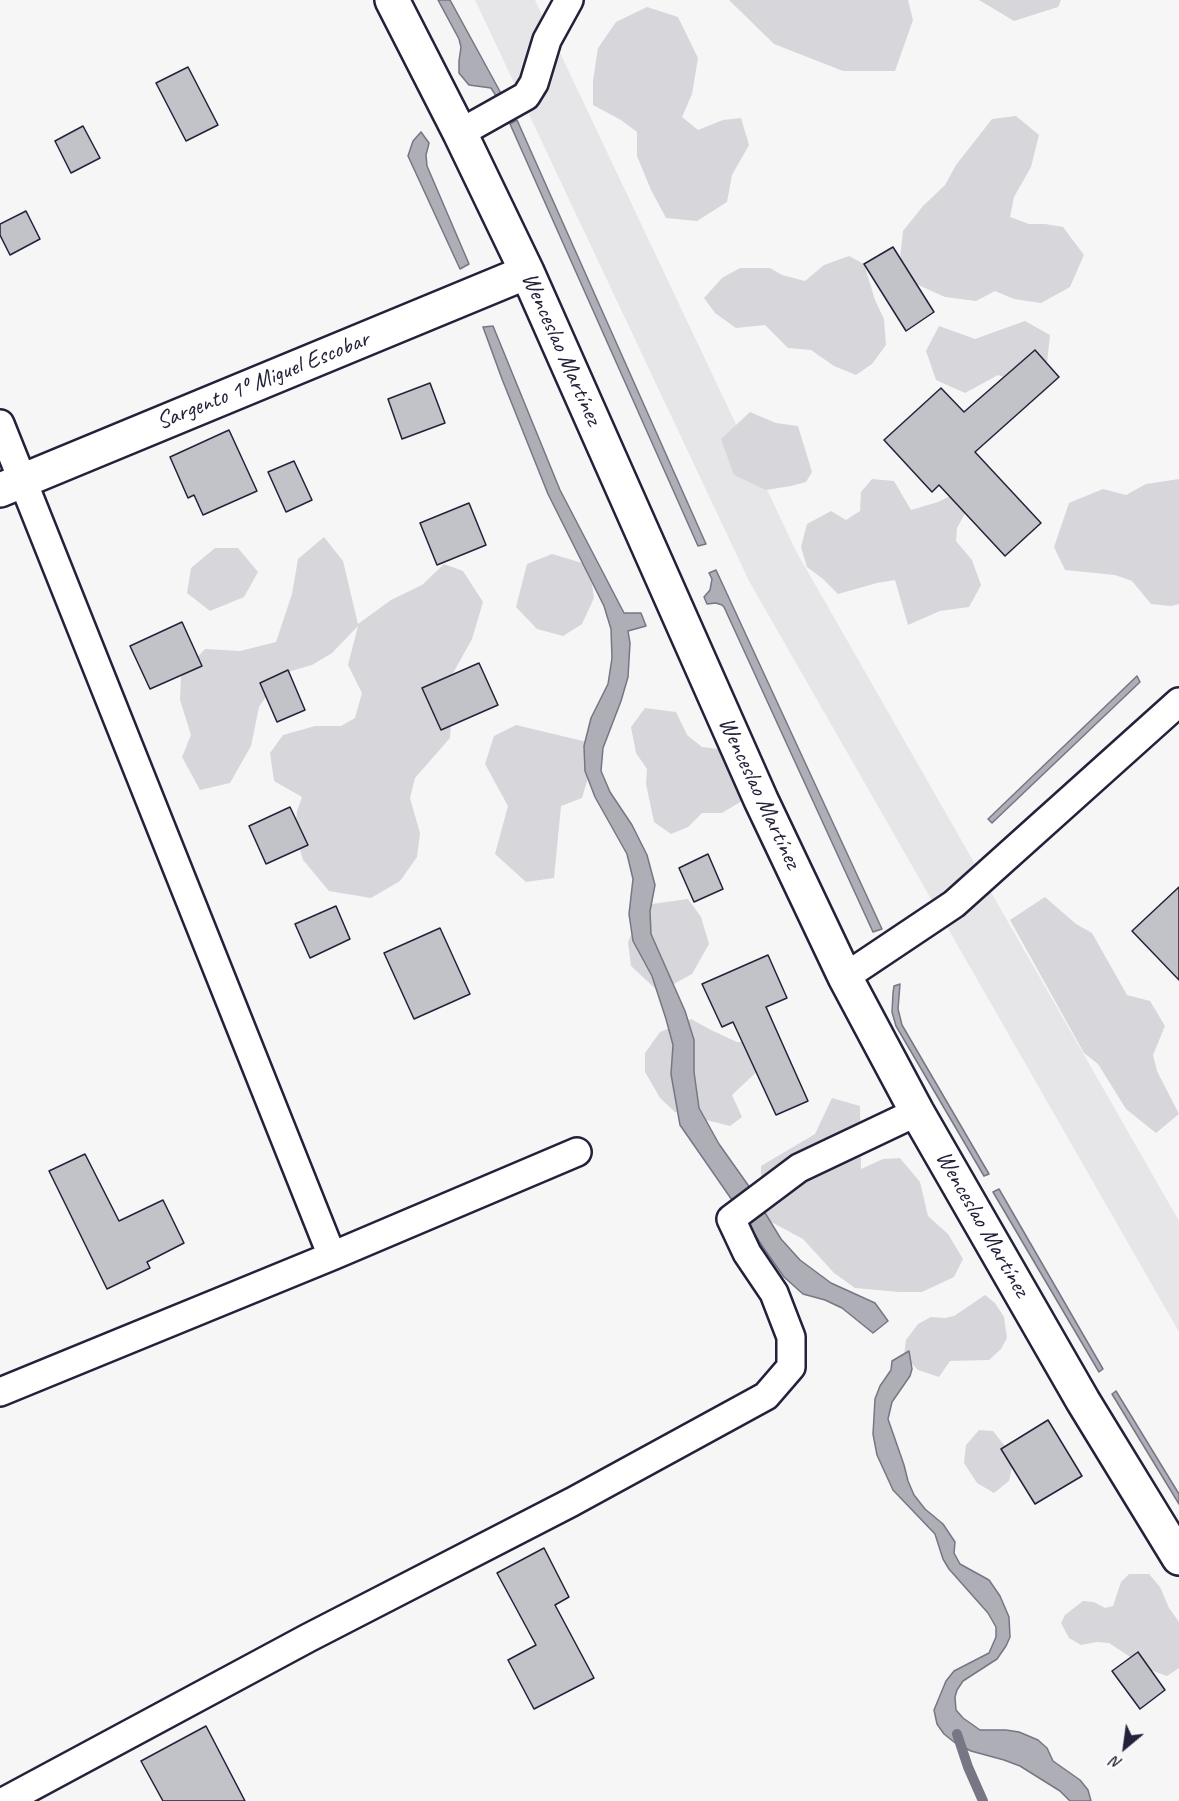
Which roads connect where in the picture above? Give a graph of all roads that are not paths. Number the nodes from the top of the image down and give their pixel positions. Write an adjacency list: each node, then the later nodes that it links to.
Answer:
1 (392, 0): 3 (main road, Wenceslao Martínez)
2 (569, 0): 3 (street)
3 (460, 133): 4 (main road, Wenceslao Martínez)
4 (527, 272): 6 (main road, Sargento 1º Miguel Escobar); 8 (main road, Wenceslao Martínez)
5 (0, 424): 6 (street)
6 (12, 485): 11 (street)
7 (1179, 702): 8 (street)
8 (845, 977): 9 (main road, Wenceslao Martínez)
9 (917, 1112): 13 (main road, Wenceslao Martínez); 14 (street)
10 (577, 1152): 11 (street)
11 (332, 1256): 12 (street)
12 (0, 1392)
13 (1179, 1558)
14 (5, 1801)

